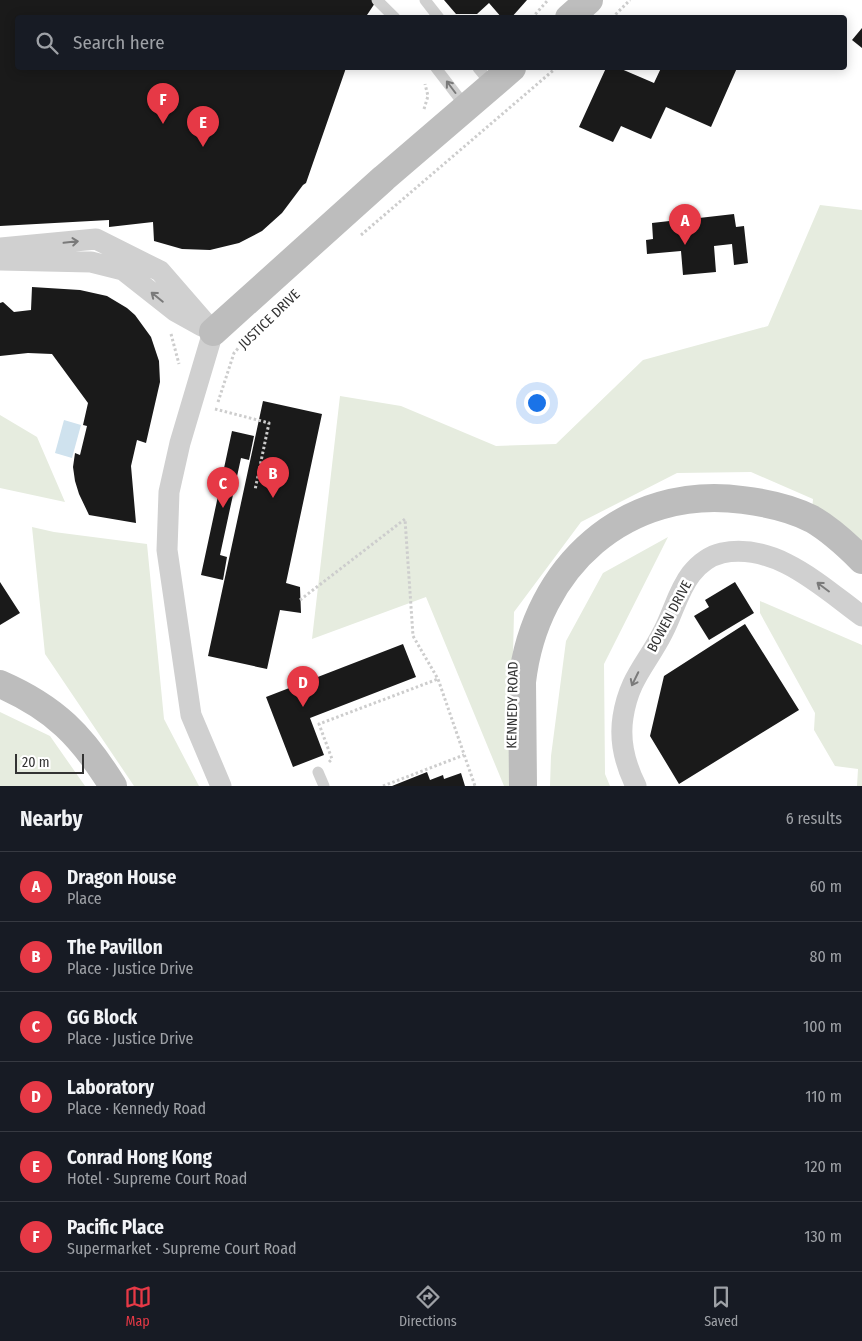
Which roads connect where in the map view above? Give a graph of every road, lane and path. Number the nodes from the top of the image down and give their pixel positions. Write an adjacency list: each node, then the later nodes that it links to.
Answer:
1 (377, 0): 6 (lane)
2 (425, 0): 7 (lane)
3 (548, 0): 8 (path)
4 (589, 0): 9 (street)
5 (630, 0): 10 (path)
6 (392, 15)
7 (437, 15)
8 (535, 15)
9 (572, 15)
10 (615, 15)
11 (438, 70): 14 (lane, one-way to 11)
12 (554, 70): 15 (path)
13 (494, 73): 14 (street, JUSTICE DRIVE)
14 (466, 107): 20 (street, JUSTICE DRIVE)
15 (358, 238)
16 (0, 248): 20 (street, one-way to 20)
17 (0, 260): 20 (street, one-way to 17)
18 (168, 330): 21 (path)
19 (256, 330): 22 (path, JUSTICE DRIVE)
20 (213, 332): 33 (street)
21 (176, 348)
22 (215, 409): 23 (path, JUSTICE DRIVE); 24 (path)
23 (213, 416)
24 (255, 490)
25 (862, 560): 37 (street, KENNEDY ROAD)
26 (300, 600): 28 (path)
27 (862, 616): 38 (street, BOWEN DRIVE, one-way to 38)
28 (438, 679): 30 (path); 31 (path)
29 (0, 684): 32 (street)
30 (464, 755): 35 (path); 36 (path)
31 (318, 772): 34 (lane)
32 (113, 786)
33 (221, 786)
34 (324, 786)
35 (383, 786)
36 (474, 786)
37 (523, 786)
38 (636, 786)

